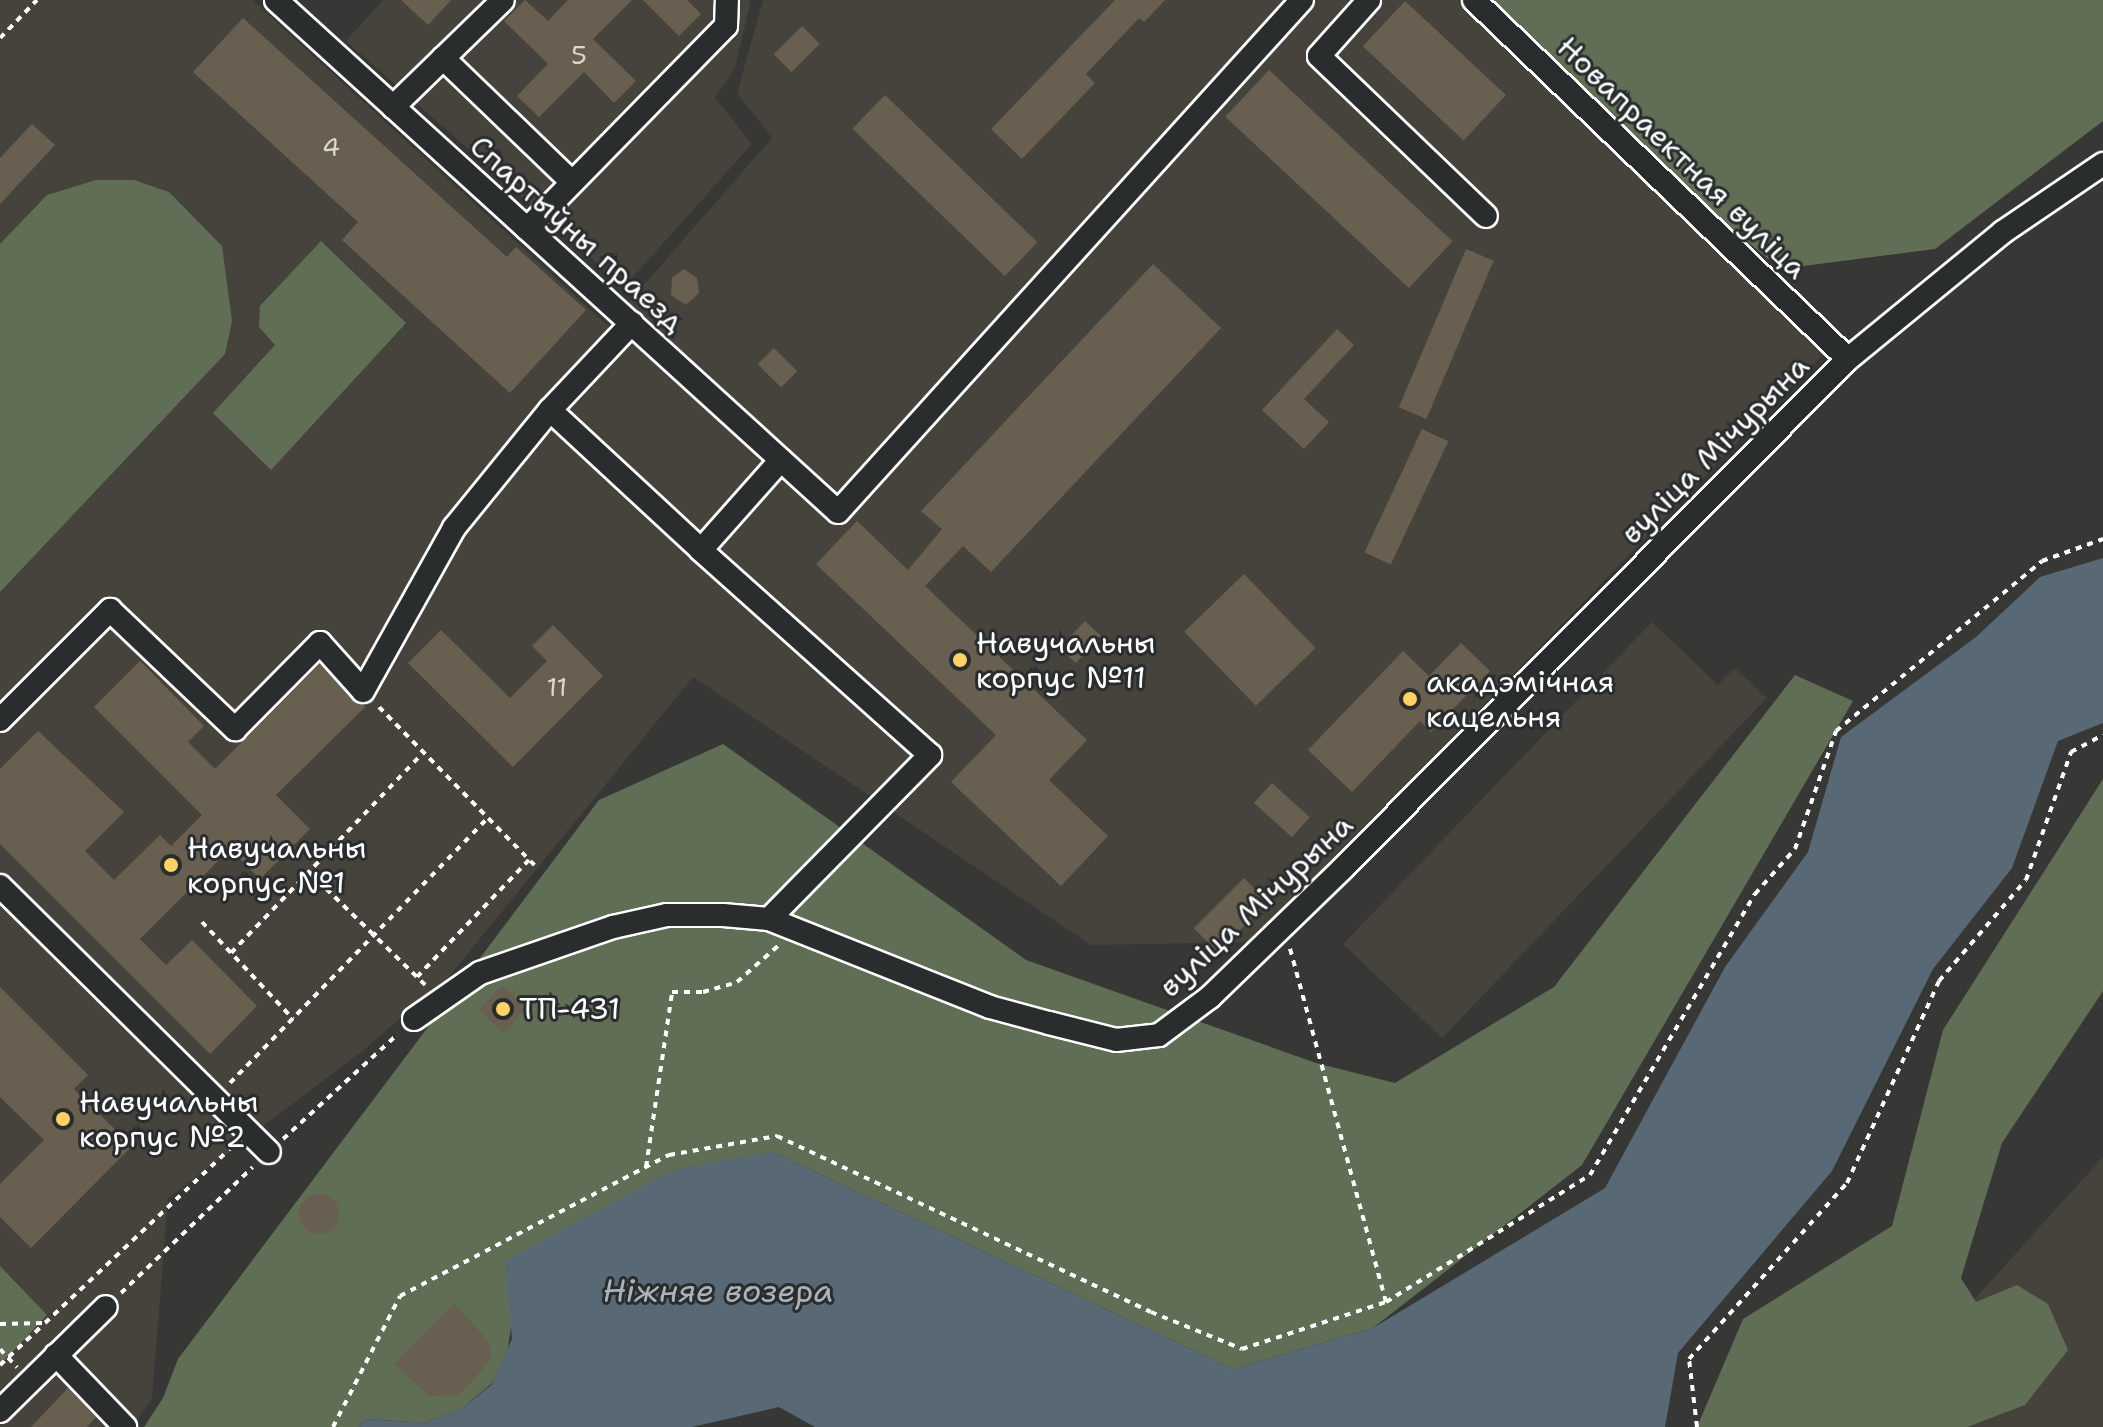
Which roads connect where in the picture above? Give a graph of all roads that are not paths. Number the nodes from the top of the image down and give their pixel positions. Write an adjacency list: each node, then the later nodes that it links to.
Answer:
1 (276, 0): 8 (street, Спартыўны праезд)
2 (503, 0): 7 (street)
3 (727, 0): 10 (street)
4 (1302, 0): 16 (street, Спартыўны праезд)
5 (1369, 0): 11 (street)
6 (1474, 0): 14 (street, Новапраектная вуліца)
7 (443, 58): 8 (street); 10 (street)
8 (393, 107): 12 (street, Спартыўны праезд)
9 (2103, 164): 14 (street, вуліца Мічурына)
10 (572, 182): 12 (street)
11 (1486, 216)
12 (527, 229): 13 (street, Спартыўны праезд)
13 (632, 323): 15 (street); 16 (street, Спартыўны праезд)
14 (1848, 359): 20 (street, вуліца Мічурына)
15 (550, 410): 17 (street); 18 (street)
16 (781, 460): 17 (street)
17 (701, 550): 20 (street)
18 (0, 720)
19 (0, 886): 22 (street)
20 (777, 924): 21 (street, вуліца Мічурына)
21 (414, 1019)
22 (269, 1152)
23 (106, 1307): 24 (street)
24 (56, 1355): 25 (street); 26 (street)
25 (0, 1411)
26 (125, 1427)

